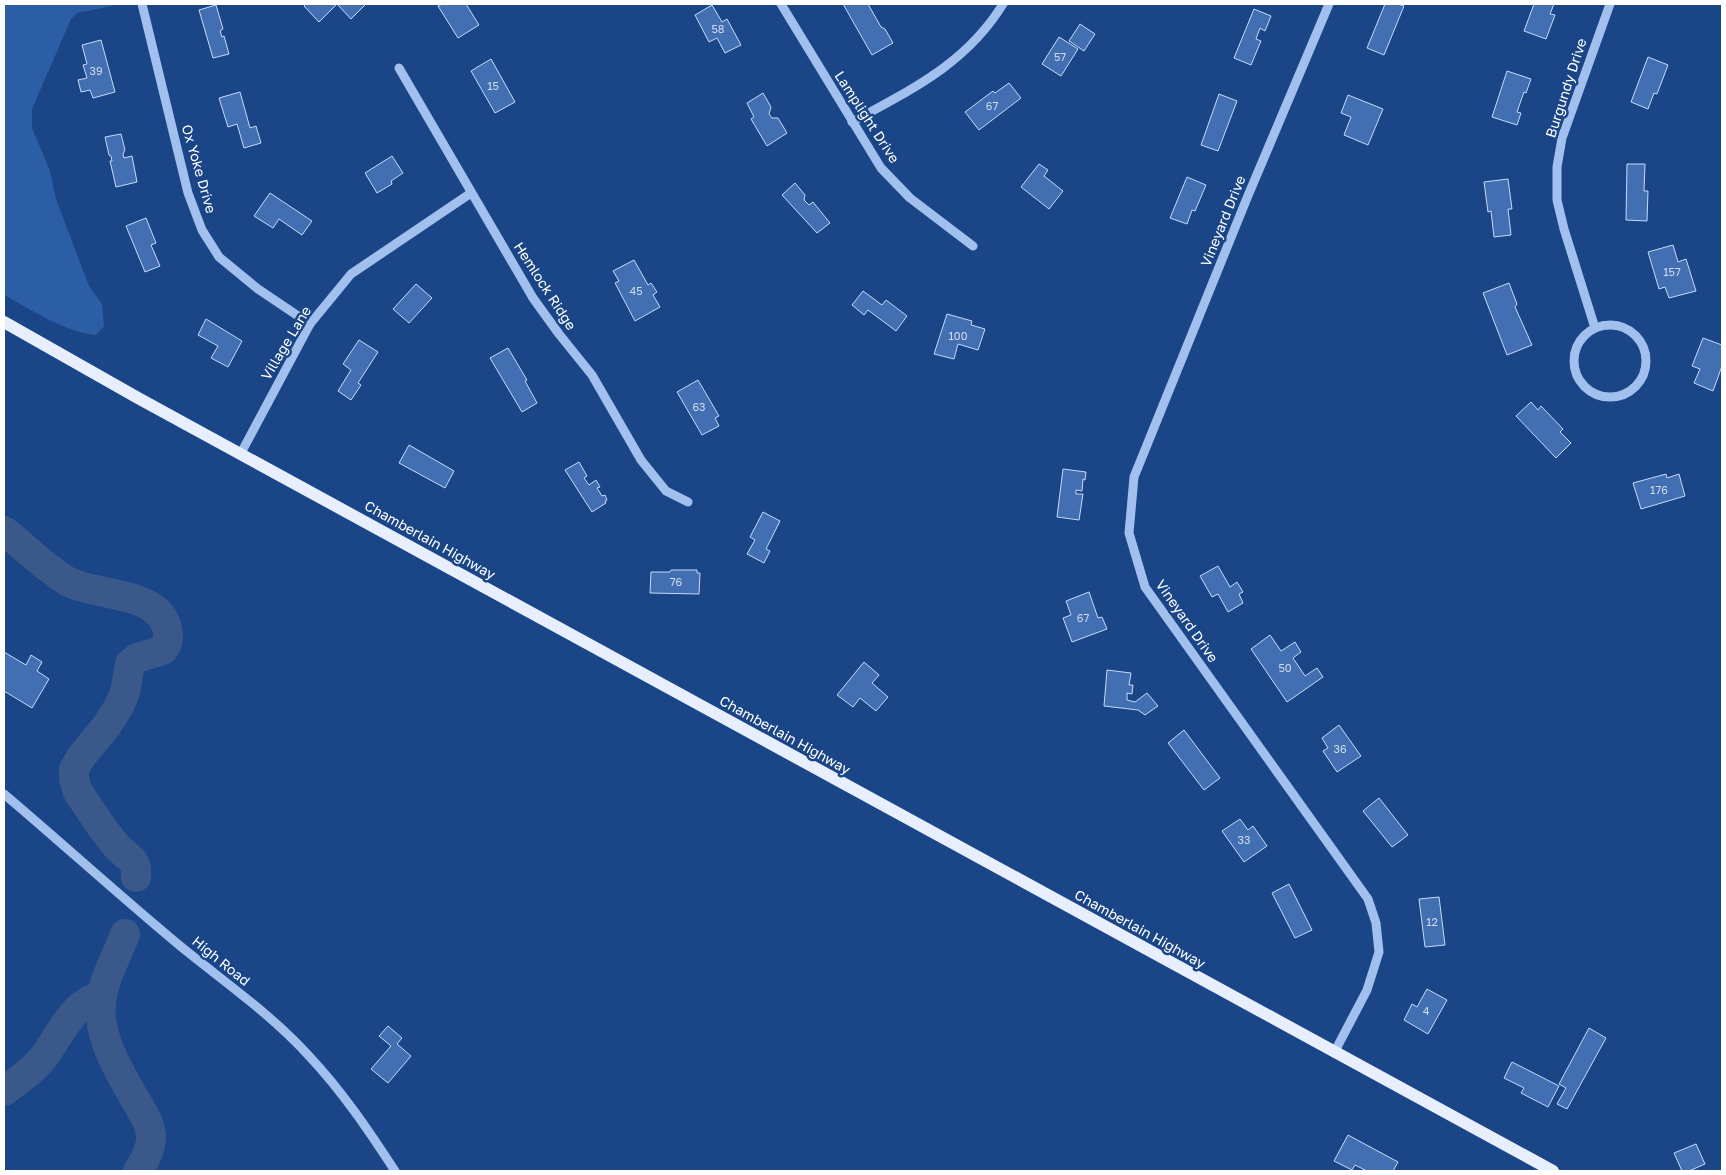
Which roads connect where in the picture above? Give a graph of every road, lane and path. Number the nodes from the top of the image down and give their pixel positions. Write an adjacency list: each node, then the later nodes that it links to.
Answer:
1 (142, 4): 11 (street, Ox Yoke Drive)
2 (781, 4): 7 (street, Lamplight Drive)
3 (1003, 4): 7 (street)
4 (1329, 4): 16 (street, Vineyard Drive)
5 (1610, 4): 12 (street, Burgundy Drive)
6 (399, 68): 8 (street, Hemlock Ridge)
7 (852, 122): 9 (street, Lamplight Drive)
8 (471, 193): 11 (street, Village Lane); 14 (street, Hemlock Ridge)
9 (973, 246)
10 (4, 322): 13 (main road, Chamberlain Highway)
11 (310, 324): 13 (street, Village Lane)
12 (1595, 328): 12 (street)
13 (241, 454): 16 (main road, Chamberlain Highway)
14 (688, 502)
15 (4, 794): 17 (street, High Road)
16 (1334, 1053): 18 (main road, Chamberlain Highway)
17 (395, 1171)
18 (1553, 1171)

